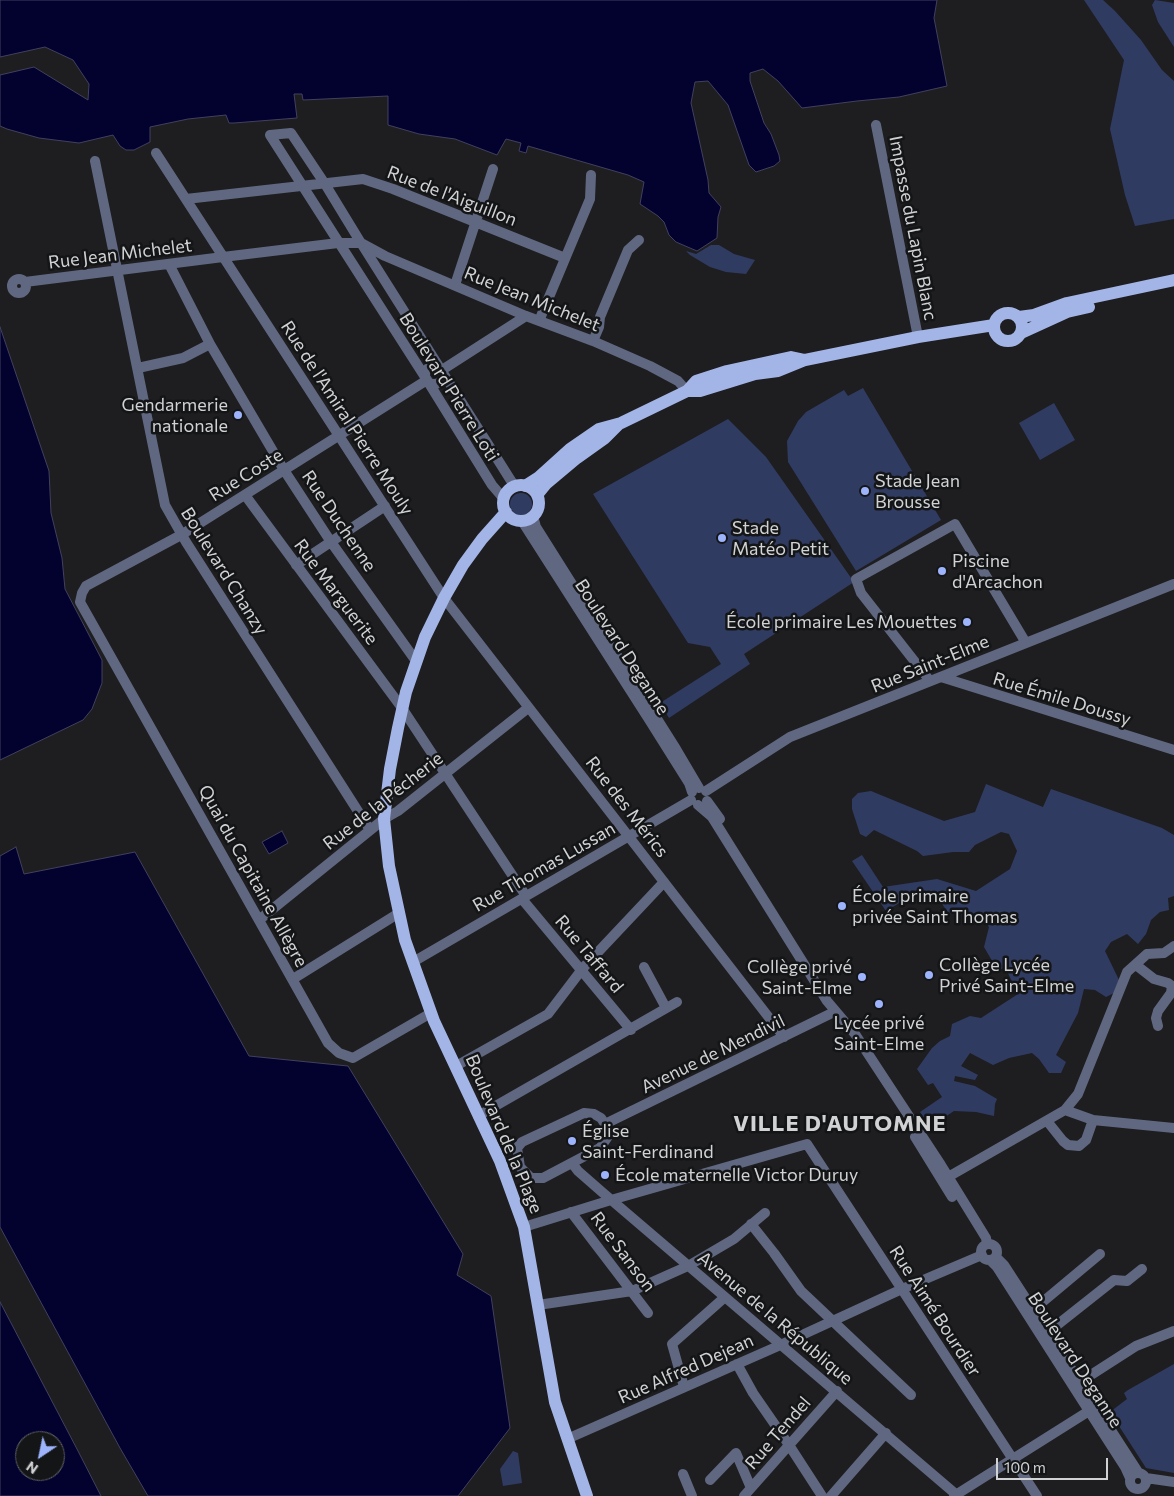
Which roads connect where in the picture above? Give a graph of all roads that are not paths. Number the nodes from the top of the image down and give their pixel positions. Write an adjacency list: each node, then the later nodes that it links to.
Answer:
1 (876, 125): 28 (street, Impasse du Lapin Blanc)
2 (156, 152): 8 (street, Rue de l'Amiral Pierre Mouly)
3 (95, 161): 16 (street, Boulevard Chanzy)
4 (493, 168): 9 (street)
5 (591, 175): 14 (street)
6 (325, 184): 7 (street); 7 (street, Boulevard Pierre Loti); 9 (street, Rue de l'Aiguillon); 11 (street, Boulevard Pierre Loti)
7 (302, 185): 8 (street); 12 (street, Boulevard Pierre Loti)
8 (186, 199): 13 (street, Rue de l'Amiral Pierre Mouly)
9 (475, 223): 14 (street, Rue de l'Aiguillon); 20 (street)
10 (639, 240): 29 (street)
11 (360, 243): 12 (street); 17 (street, Boulevard Pierre Loti); 20 (street, Rue Jean Michelet)
12 (338, 244): 13 (street, Rue Jean Michelet); 22 (street, Boulevard Pierre Loti)
13 (223, 257): 15 (street, Rue Jean Michelet); 36 (street, Rue de l'Amiral Pierre Mouly)
14 (565, 258): 25 (street)
15 (169, 264): 16 (street, Rue Jean Michelet); 30 (street, Rue Duchenne)
16 (117, 270): 19 (street, Rue Jean Michelet); 31 (street, Boulevard Chanzy)
17 (384, 280): 22 (street); 32 (street, Boulevard Pierre Loti)
18 (1174, 280): 24 (main road)
19 (25, 282)
20 (454, 285): 23 (street, Rue Jean Michelet)
21 (1174, 288): 27 (main road)
22 (368, 290): 33 (street, Boulevard Pierre Loti)
23 (526, 316): 25 (street, Rue Jean Michelet); 32 (street)
24 (1019, 318): 26 (main road); 27 (main road)
25 (539, 321): 29 (street, Rue Jean Michelet)
26 (994, 325): 27 (main road); 28 (main road)
27 (1021, 333)
28 (918, 337): 34 (main road)
29 (593, 341): 34 (street, Rue Jean Michelet)
30 (210, 344): 31 (street); 37 (street, Rue Duchenne)
31 (138, 368): 44 (street, Boulevard Chanzy)
32 (442, 370): 33 (street, Rue Coste); 38 (street, Boulevard Pierre Loti)
33 (427, 380): 36 (street, Rue Coste); 42 (street, Boulevard Pierre Loti)
34 (687, 391): 35 (main road)
35 (621, 423): 38 (main road); 40 (main road)
36 (339, 436): 37 (street, Rue Coste); 41 (street, Rue de l'Amiral Pierre Mouly)
37 (284, 470): 39 (street, Rue Coste); 45 (street, Rue Duchenne)
38 (520, 486): 40 (main road); 42 (main road)
39 (245, 495): 44 (street, Rue Coste); 46 (street, Rue Marguerite)
40 (537, 495): 43 (main road)
41 (385, 506): 45 (street); 48 (street, Rue de l'Amiral Pierre Mouly)
42 (505, 506): 43 (main road); 48 (main road, Boulevard de la Plage)
43 (528, 519): 58 (street, Boulevard Deganne)
44 (181, 535): 53 (street, Rue Coste); 60 (street, Boulevard Chanzy)
45 (332, 542): 46 (street); 50 (street, Rue Duchenne)
46 (296, 565): 54 (street, Rue Marguerite)
47 (1174, 584): 49 (street, Rue Saint-Elme)
48 (444, 598): 50 (main road, Boulevard de la Plage); 55 (street, Rue des Mérics)
49 (1026, 643): 51 (street, Rue Saint-Elme); 52 (street)
50 (416, 661): 54 (main road, Boulevard de la Plage)
51 (941, 677): 52 (street, Rue Saint-Elme); 56 (street, Rue Émile Doussy)
52 (930, 681): 58 (street, Rue Saint-Elme)
53 (135, 700): 65 (street, Quai du Capitaine Allègre)
54 (402, 708): 57 (street, Rue Marguerite); 59 (main road, Boulevard de la Plage)
55 (528, 708): 57 (street, Rue de la Pécherie); 61 (street, Rue des Mérics)
56 (1174, 750)
57 (446, 773): 59 (street, Rue de la Pécherie); 63 (street, Rue Taffard)
58 (699, 796): 61 (street, Rue Thomas Lussan); 74 (street, Boulevard Deganne)
59 (384, 818): 60 (street, Rue de la Pécherie); 64 (main road, Boulevard de la Plage)
60 (370, 830): 65 (street, Rue de la Pécherie)
61 (629, 837): 62 (street, Rue des Mérics); 63 (street, Rue Thomas Lussan)
62 (664, 882): 70 (street); 78 (street, Rue des Mérics)
63 (524, 898): 67 (street, Rue Thomas Lussan); 70 (street, Rue Taffard)
64 (399, 913): 67 (main road, Boulevard de la Plage); 71 (street)
65 (259, 920): 71 (street, Quai du Capitaine Allègre)
66 (1174, 946): 68 (street)
67 (413, 962): 75 (main road, Boulevard de la Plage)
68 (1136, 965): 76 (street); 80 (street)
69 (644, 968): 73 (street)
70 (581, 971): 77 (street, Rue Taffard); 79 (street)
71 (293, 979): 75 (street, Quai du Capitaine Allègre)
72 (677, 1002): 73 (street)
73 (666, 1008): 77 (street)
74 (834, 1012): 78 (street, Avenue de Mendivil); 89 (street, Boulevard Deganne); 95 (street, Boulevard Deganne)
75 (432, 1013): 79 (main road, Boulevard de la Plage)
76 (1158, 1026)
77 (631, 1030): 81 (street)
78 (784, 1037): 84 (street, Avenue de Mendivil)
79 (456, 1066): 81 (main road, Boulevard de la Plage)
80 (1065, 1110): 82 (street); 83 (street)
81 (478, 1116): 88 (main road, Boulevard de la Plage)
82 (1093, 1120): 83 (street); 85 (street)
83 (1048, 1121): 89 (street)
84 (606, 1124): 86 (street); 87 (street)
85 (1174, 1128)
86 (572, 1164): 87 (street); 90 (street, Avenue de la République)
87 (520, 1167): 88 (street)
88 (506, 1174): 94 (main road, Boulevard de la Plage)
89 (948, 1177): 95 (street, Boulevard Deganne)
90 (611, 1200): 91 (street); 97 (street, Avenue de la République); 99 (street, Rue Aimé Bourdier)
91 (571, 1212): 94 (street); 100 (street, Rue Sanson)
92 (765, 1213): 93 (street)
93 (751, 1224): 97 (street); 105 (street)
94 (524, 1227): 102 (main road, Boulevard de la Plage)
95 (988, 1253): 99 (street, Rue Alfred Dejean); 103 (street, Boulevard Deganne); 114 (street, Boulevard Deganne)
96 (1100, 1254): 103 (street)
97 (688, 1266): 100 (street); 101 (street, Avenue de la République)
98 (1142, 1270): 107 (street)
99 (902, 1289): 105 (street, Rue Alfred Dejean); 118 (street, Rue Aimé Bourdier)
100 (632, 1291): 102 (street); 104 (street, Rue Sanson)
101 (725, 1297): 108 (street, Avenue de la République); 111 (street)
102 (538, 1306): 116 (main road, Boulevard de la Plage)
103 (1033, 1310): 107 (street, Boulevard Deganne)
104 (648, 1313)
105 (833, 1321): 108 (street, Rue Alfred Dejean); 113 (street)
106 (1174, 1331): 110 (street)
107 (1048, 1333): 110 (street, Boulevard Deganne)
108 (781, 1344): 109 (street, Rue Alfred Dejean); 112 (street, Avenue de la République)
109 (737, 1364): 111 (street, Rue Alfred Dejean); 117 (street)
110 (1080, 1382): 122 (street, Boulevard Deganne)
111 (684, 1387): 116 (street, Rue Alfred Dejean)
112 (837, 1391): 115 (street, Avenue de la République); 117 (street, Rue Tendel)
113 (911, 1395)
114 (1089, 1411): 118 (street); 122 (street, Boulevard Deganne)
115 (886, 1433): 124 (street, Avenue de la République); 128 (street)
116 (567, 1439): 125 (main road, Boulevard de la Plage)
117 (790, 1445): 123 (street, Rue Tendel); 127 (street)
118 (1012, 1459): 124 (street); 129 (street, Rue Aimé Bourdier)
119 (683, 1474): 126 (street)
120 (710, 1480): 123 (street)
121 (1174, 1482): 122 (street)
122 (1140, 1483): 130 (street, Boulevard Deganne)
123 (748, 1492)
124 (956, 1495)
125 (587, 1496)
126 (692, 1496)
127 (822, 1496)
128 (832, 1496)
129 (1037, 1496)
130 (1151, 1496)

